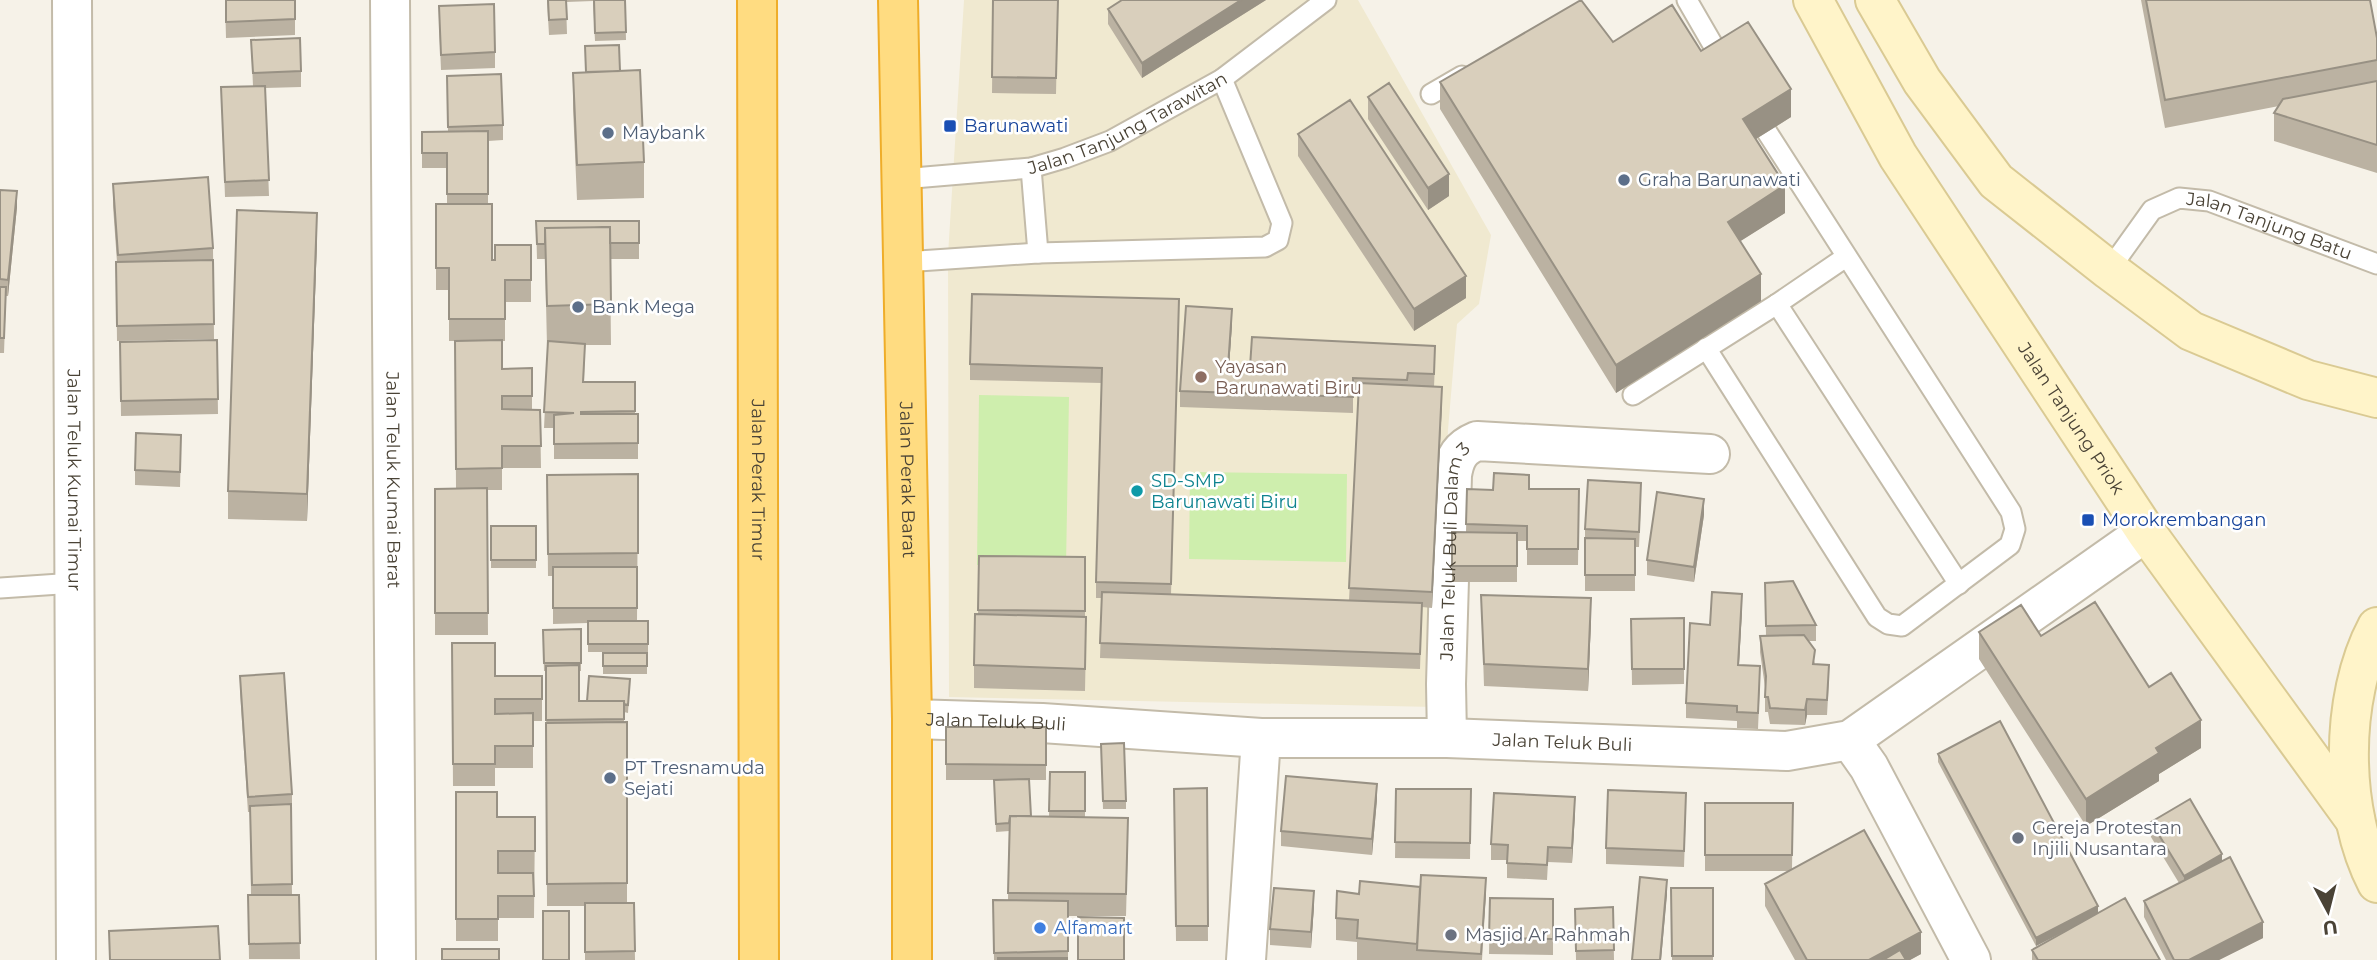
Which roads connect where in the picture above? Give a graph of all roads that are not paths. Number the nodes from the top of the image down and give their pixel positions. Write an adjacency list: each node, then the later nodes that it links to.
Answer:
1 (72, 0): 27 (street, Jalan Teluk Kumai Timur)
2 (390, 0): 38 (street, Jalan Teluk Kumai Barat)
3 (757, 0): 39 (highway, Jalan Perak Timur)
4 (898, 0): 15 (highway, Jalan Perak Barat)
5 (1326, 0): 11 (lane, Jalan Tanjung Tarawitan)
6 (1687, 0): 9 (lane)
7 (1813, 0): 26 (main road, Jalan Tanjung Priok)
8 (1884, 1): 20 (main road)
9 (1724, 64)
10 (1476, 67): 12 (lane)
11 (1222, 79): 14 (lane, Jalan Tanjung Tarawitan); 16 (lane)
12 (1430, 94)
13 (1767, 132): 17 (lane)
14 (1031, 168): 15 (lane, Jalan Tanjung Tarawitan); 16 (lane)
15 (902, 179): 18 (highway, Jalan Perak Barat)
16 (1038, 253): 18 (lane)
17 (1846, 257): 21 (lane); 28 (lane)
18 (904, 262): 31 (highway, Jalan Perak Barat)
19 (2377, 264): 20 (lane, Jalan Tanjung Batu)
20 (2109, 270): 24 (main road)
21 (1777, 303): 22 (lane); 28 (lane)
22 (1706, 348): 23 (lane); 28 (lane)
23 (1633, 395)
24 (2377, 397)
25 (1710, 454): 33 (street, Jalan Teluk Buli Dalam 3)
26 (2146, 532): 34 (street, Jalan Teluk Buli); 35 (main road, Jalan Tanjung Priok)
27 (75, 583): 29 (lane); 37 (street, Jalan Teluk Kumai Timur)
28 (1959, 584)
29 (0, 588)
30 (2377, 627): 35 (main road)
31 (912, 719): 32 (street, Jalan Teluk Buli); 40 (highway, Jalan Perak Barat)
32 (1261, 738): 33 (street, Jalan Teluk Buli); 41 (street)
33 (1447, 738): 34 (street, Jalan Teluk Buli)
34 (1850, 740): 42 (street)
35 (2355, 820): 36 (main road)
36 (2377, 883)
37 (76, 960)
38 (396, 960)
39 (759, 960)
40 (912, 960)
41 (1246, 960)
42 (1971, 960)

